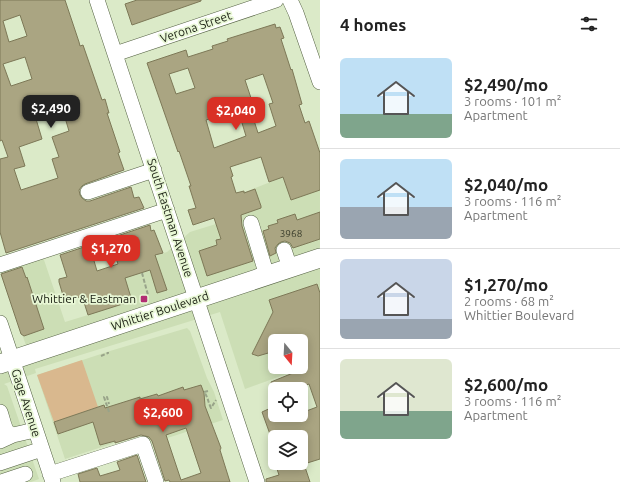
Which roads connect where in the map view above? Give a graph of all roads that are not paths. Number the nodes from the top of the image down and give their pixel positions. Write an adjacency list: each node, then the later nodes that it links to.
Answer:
1 (97, 0): 4 (street, South Eastman Avenue)
2 (276, 0): 4 (street, Verona Street)
3 (290, 0): 5 (street)
4 (115, 54): 6 (street, South Eastman Avenue)
5 (320, 82)
6 (154, 170): 7 (street); 8 (street, South Eastman Avenue)
7 (88, 192)
8 (167, 210): 12 (street); 15 (street, South Eastman Avenue)
9 (251, 223): 14 (street)
10 (284, 250): 13 (street)
11 (320, 258): 13 (main road, Whittier Boulevard)
12 (0, 265)
13 (290, 268): 14 (main road, Whittier Boulevard)
14 (267, 276): 15 (main road, Whittier Boulevard)
15 (197, 299): 17 (main road, Whittier Boulevard); 27 (street, South Eastman Avenue)
16 (0, 323): 17 (street, Gage Avenue)
17 (6, 362): 19 (street, Gage Avenue)
18 (0, 412): 20 (street)
19 (35, 430): 20 (street); 21 (street, Gage Avenue)
20 (6, 438)
21 (42, 450): 22 (street); 24 (street, Gage Avenue)
22 (0, 463)
23 (25, 474): 25 (street)
24 (51, 478): 26 (street)
25 (1, 482)
26 (156, 482)
27 (257, 482)

